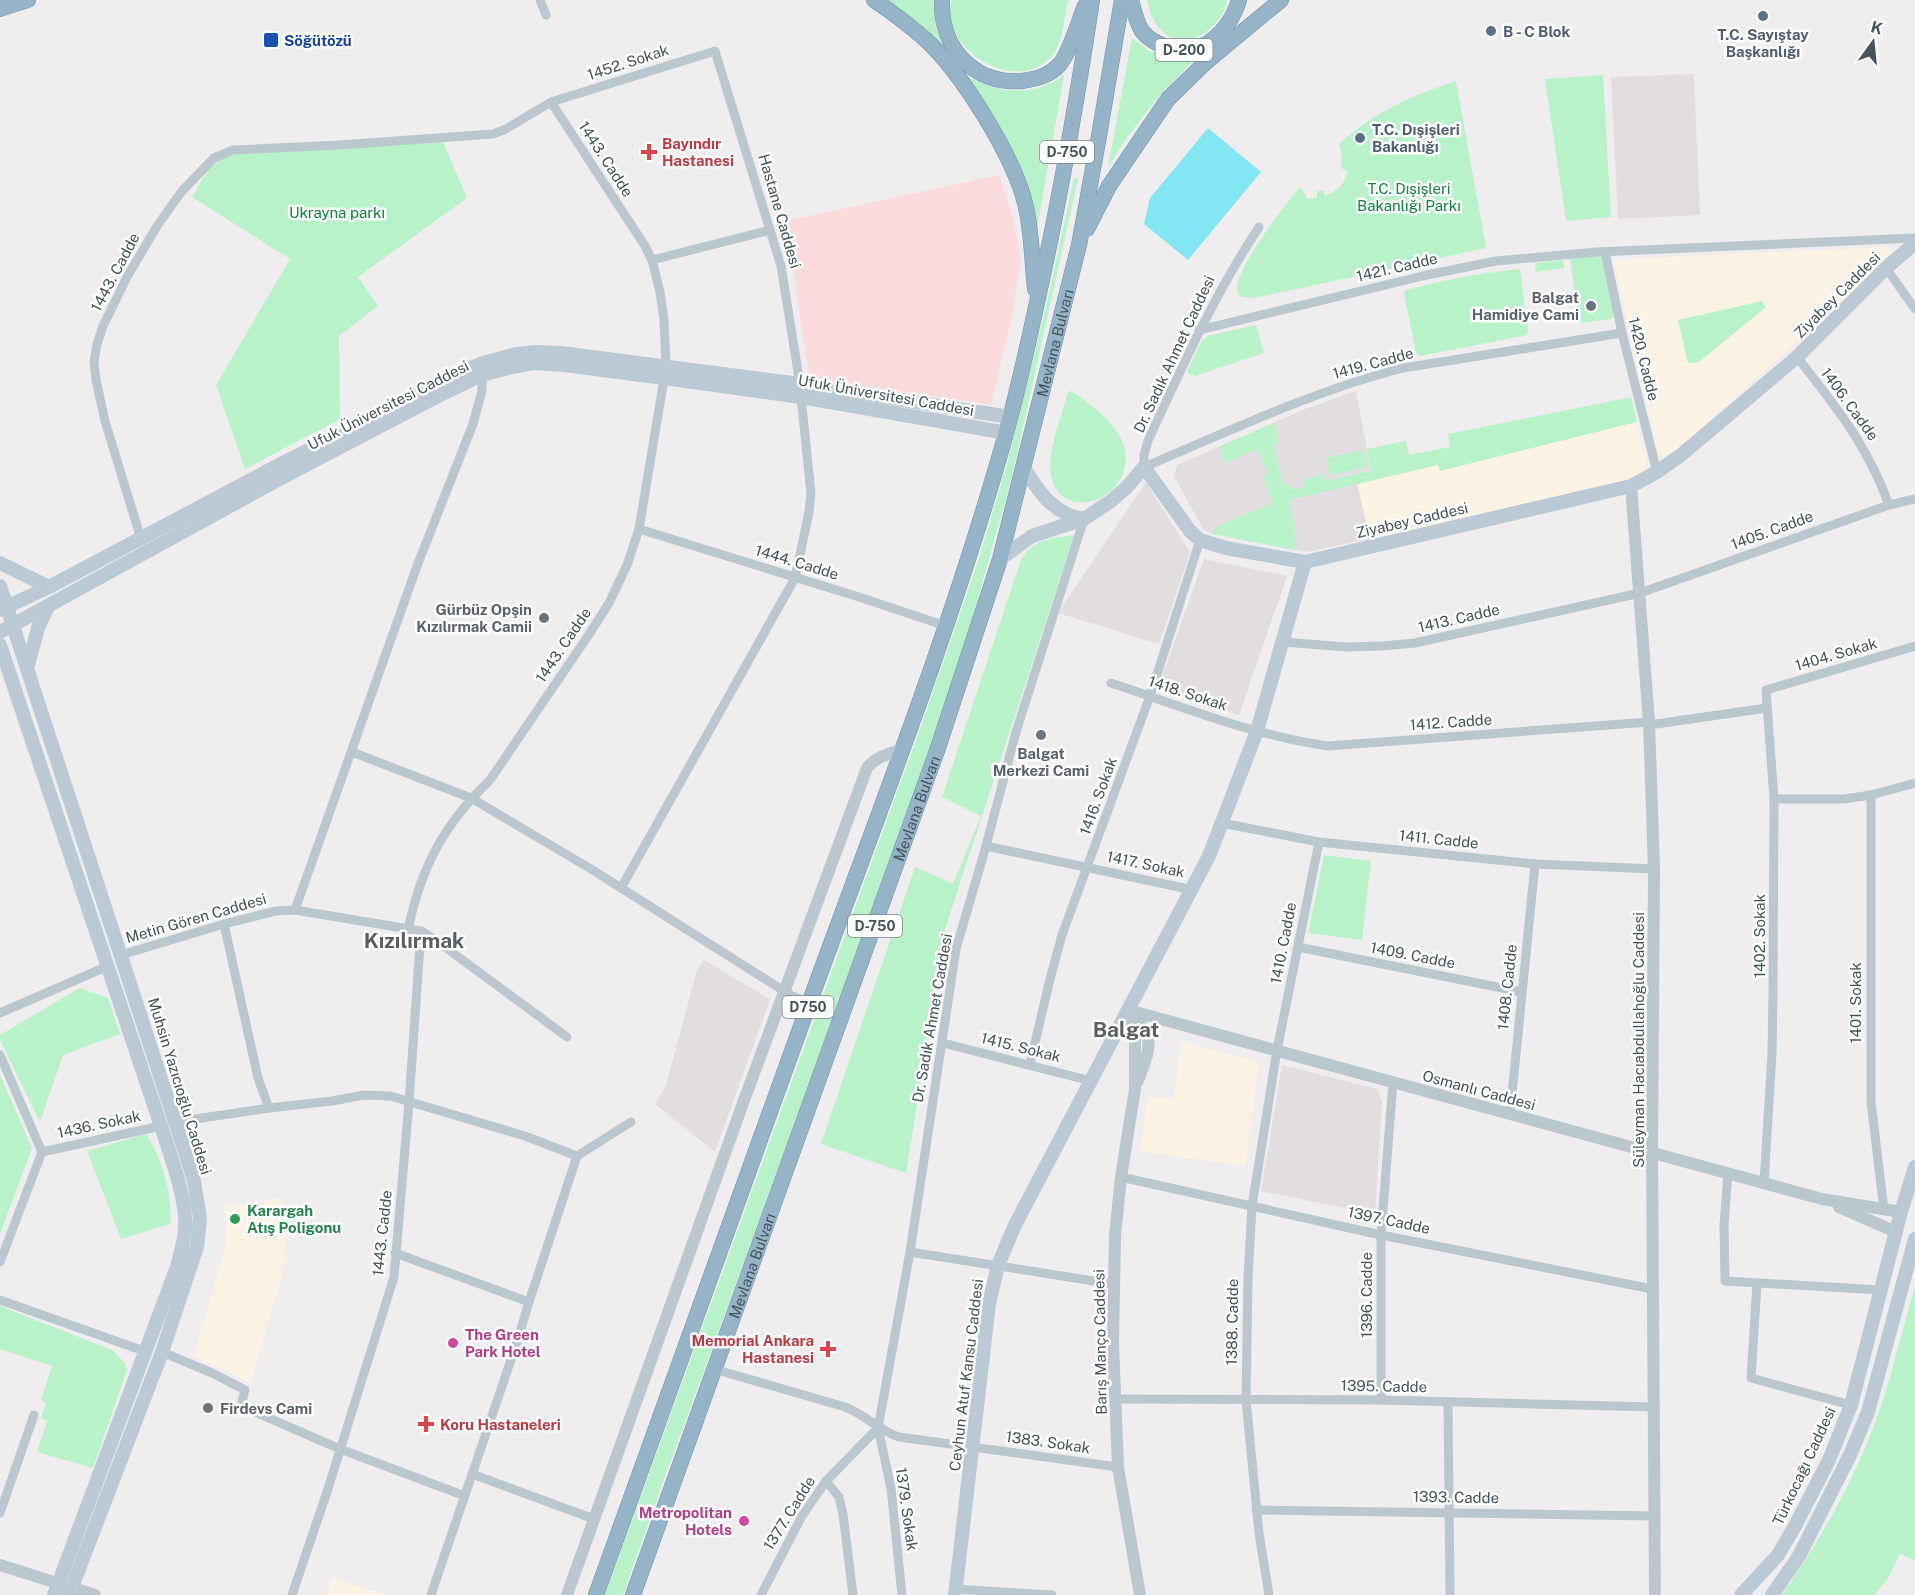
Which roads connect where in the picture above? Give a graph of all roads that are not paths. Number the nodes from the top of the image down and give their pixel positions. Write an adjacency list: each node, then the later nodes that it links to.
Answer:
1 (28, 0): 11 (highway)
2 (540, 0): 12 (street)
3 (874, 0): 23 (highway)
4 (942, 0): 5 (highway)
5 (1087, 0)
6 (1092, 0): 23 (highway, Mevlana Bulvarı / D-750)
7 (1122, 0): 19 (highway, Mevlana Bulvarı / D-750)
8 (1131, 0): 9 (highway, D-200)
9 (1239, 0)
10 (1281, 0): 19 (highway)
11 (0, 9)
12 (546, 15)
13 (715, 51): 14 (street, 1452. Sokak); 16 (street, Hastane Caddesi)
14 (551, 102): 21 (street, 1443. Cadde); 41 (street, 1443. Cadde)
15 (1259, 227): 25 (street, Dr. Sadık Ahmet Caddesi)
16 (770, 230): 21 (street); 30 (street, Hastane Caddesi)
17 (1915, 238): 20 (street, 1421. Cadde)
18 (1915, 243): 22 (main road, Ziyabey Caddesi)
19 (1079, 245): 34 (highway, Mevlana Bulvarı / D-750)
20 (1605, 252): 25 (street, 1421. Cadde); 26 (street, 1420. Cadde)
21 (652, 260): 29 (street, 1443. Cadde)
22 (1886, 268): 24 (street); 27 (main road, Ziyabey Caddesi)
23 (1037, 303): 31 (highway, Mevlana Bulvarı / D-750)
24 (1915, 309)
25 (1199, 330): 33 (street, Dr. Sadık Ahmet Caddesi)
26 (1622, 333): 33 (street, 1419. Cadde); 35 (street, 1420. Cadde)
27 (1797, 357): 35 (main road, Ziyabey Caddesi); 38 (street, 1406. Cadde)
28 (483, 369): 29 (main road, Ufuk Üniversitesi Caddesi); 41 (main road, Ufuk Üniversitesi Caddesi); 43 (main road, Ufuk Üniversitesi Caddesi); 68 (street)
29 (665, 372): 30 (main road, Ufuk Üniversitesi Caddesi); 40 (street, 1443. Cadde)
30 (800, 391): 31 (main road, Ufuk Üniversitesi Caddesi); 32 (main road, Ufuk Üniversitesi Caddesi); 47 (street, Hastane Caddesi)
31 (1010, 417): 32 (highway, Mevlana Bulvarı / D750)
32 (1007, 432): 54 (highway, Mevlana Bulvarı / D750)
33 (1144, 466): 39 (main road); 42 (main road)
34 (1024, 468): 39 (main road); 44 (highway, Mevlana Bulvarı / D-750)
35 (1657, 472): 36 (main road, Ziyabey Caddesi)
36 (1630, 486): 46 (main road, Ziyabey Caddesi); 50 (street, Süleyman Hacıabdullahoğlu Caddesi)
37 (1915, 499): 38 (street, 1405. Cadde)
38 (1889, 505): 50 (street, 1405. Cadde)
39 (1084, 519): 44 (main road); 75 (street, Dr. Sadık Ahmet Caddesi)
40 (639, 529): 47 (street, 1444. Cadde); 71 (street, 1443. Cadde)
41 (141, 539): 43 (main road); 49 (main road, Ufuk Üniversitesi Caddesi)
42 (1200, 540): 46 (main road); 63 (street, 1416. Sokak)
43 (146, 553): 51 (main road, Ufuk Üniversitesi Caddesi)
44 (1000, 559): 132 (highway, Mevlana Bulvarı / D-750)
45 (0, 562): 49 (main road)
46 (1305, 562): 56 (main road)
47 (795, 578): 54 (street, 1444. Cadde); 79 (street, Hastane Caddesi)
48 (0, 586): 52 (main road, Muhsin Yazıcıoğlu Caddesi)
49 (50, 587): 52 (main road, Ufuk Üniversitesi Caddesi)
50 (1640, 593): 56 (street, 1413. Cadde); 65 (street, Süleyman Hacıabdullahoğlu Caddesi)
51 (48, 606): 53 (main road, Ufuk Üniversitesi Caddesi); 59 (main road)
52 (4, 609): 53 (main road, Muhsin Yazıcıoğlu Caddesi)
53 (14, 625): 55 (main road, Ufuk Üniversitesi Caddesi); 59 (main road, Muhsin Yazıcıoğlu Caddesi)
54 (946, 626): 67 (highway, Mevlana Bulvarı / D750)
55 (0, 632)
56 (1283, 642): 66 (main road)
57 (0, 645): 60 (main road, Muhsin Yazıcıoğlu Caddesi)
58 (1915, 646): 62 (street, 1404. Sokak)
59 (27, 668): 86 (main road, Muhsin Yazıcıoğlu Caddesi)
60 (4, 669): 87 (main road, Muhsin Yazıcıoğlu Caddesi)
61 (1111, 683): 63 (street, 1418. Sokak)
62 (1766, 690): 64 (street, 1402. Sokak)
63 (1150, 696): 66 (street, 1418. Sokak); 77 (street, 1416. Sokak)
64 (1767, 708): 65 (street); 72 (street, 1402. Sokak)
65 (1649, 723): 66 (street, 1412. Cadde); 78 (street, Süleyman Hacıabdullahoğlu Caddesi)
66 (1257, 731): 73 (main road)
67 (903, 749): 88 (street); 90 (highway, Mevlana Bulvarı / D750)
68 (352, 752): 71 (street); 81 (street)
69 (1915, 783): 70 (street)
70 (1871, 795): 72 (street); 114 (street, 1401. Sokak)
71 (471, 798): 79 (street); 83 (street, 1443. Cadde)
72 (1774, 799): 111 (street, 1402. Sokak)
73 (1222, 823): 74 (street, 1411. Cadde); 80 (main road)
74 (1319, 842): 76 (street, 1411. Cadde); 85 (street, 1410. Cadde)
75 (986, 846): 77 (street, 1417. Sokak); 94 (street, Dr. Sadık Ahmet Caddesi)
76 (1535, 864): 78 (street, 1411. Cadde); 89 (street, 1408. Cadde)
77 (1088, 867): 80 (street, 1417. Sokak); 97 (street, 1416. Sokak)
78 (1654, 869): 106 (street, Süleyman Hacıabdullahoğlu Caddesi)
79 (621, 888): 88 (street)
80 (1192, 890): 91 (main road)
81 (295, 910): 82 (street, Metin Gören Caddesi); 83 (street, Metin Gören Caddesi)
82 (224, 924): 86 (street, Metin Gören Caddesi); 101 (street)
83 (408, 930): 84 (street, Metin Gören Caddesi)
84 (420, 932): 93 (street, Metin Gören Caddesi); 100 (street, 1443. Cadde)
85 (1298, 947): 89 (street, 1409. Cadde); 95 (street, 1410. Cadde)
86 (122, 955): 104 (main road, Muhsin Yazıcıoğlu Caddesi)
87 (108, 966): 92 (street); 104 (main road, Muhsin Yazıcıoğlu Caddesi)
88 (785, 992): 90 (street); 151 (street)
89 (1522, 992): 102 (street, 1408. Cadde)
90 (809, 1002): 161 (highway, Mevlana Bulvarı / D750)
91 (1128, 1010): 95 (street, Osmanlı Caddesi); 98 (main road, Ceyhun Atuf Kansu Caddesi); 110 (street, Barış Manço Caddesi)
92 (0, 1013)
93 (567, 1037)
94 (943, 1043): 97 (street, 1415. Sokak); 120 (street, Dr. Sadık Ahmet Caddesi)
95 (1277, 1050): 99 (street, Osmanlı Caddesi); 113 (street, 1388. Cadde)
96 (0, 1055): 105 (street)
97 (1030, 1064): 98 (street, 1415. Sokak)
98 (1091, 1081): 123 (main road, Ceyhun Atuf Kansu Caddesi)
99 (1393, 1082): 102 (street, Osmanlı Caddesi); 118 (street, 1396. Cadde)
100 (409, 1102): 101 (street, 1436. Sokak); 107 (street, 1436. Sokak); 121 (street, 1443. Cadde)
101 (269, 1108): 104 (street, 1436. Sokak)
102 (1510, 1114): 106 (street, Osmanlı Caddesi)
103 (632, 1122): 107 (street)
104 (168, 1124): 105 (street, 1436. Sokak); 130 (main road, Muhsin Yazıcıoğlu Caddesi); 131 (main road, Muhsin Yazıcıoğlu Caddesi)
105 (42, 1152): 122 (street)
106 (1652, 1152): 109 (street, Osmanlı Caddesi); 126 (street, Süleyman Hacıabdullahoğlu Caddesi)
107 (577, 1156): 129 (street)
108 (1915, 1167): 115 (main road)
109 (1728, 1173): 111 (street, Osmanlı Caddesi); 124 (street)
110 (1121, 1177): 113 (street, 1397. Cadde); 125 (street, Barış Manço Caddesi)
111 (1764, 1183): 112 (street, Osmanlı Caddesi)
112 (1822, 1199): 114 (street, Osmanlı Caddesi); 117 (street, Osmanlı Caddesi)
113 (1252, 1206): 118 (street, 1397. Cadde); 134 (street, 1388. Cadde)
114 (1884, 1210): 115 (street, Osmanlı Caddesi)
115 (1901, 1212): 116 (main road); 117 (main road, Türkocağı Caddesi)
116 (1915, 1217)
117 (1896, 1232): 119 (main road); 127 (main road, Türkocağı Caddesi)
118 (1381, 1235): 126 (street, 1397. Cadde); 135 (street, 1396. Cadde)
119 (1915, 1239): 156 (main road)
120 (910, 1252): 123 (street); 140 (street, Dr. Sadık Ahmet Caddesi)
121 (395, 1253): 129 (street); 142 (street, 1443. Cadde)
122 (0, 1262)
123 (998, 1265): 125 (street); 141 (main road, Ceyhun Atuf Kansu Caddesi)
124 (1757, 1283): 127 (street); 137 (street)
125 (1113, 1284): 133 (street, Barış Manço Caddesi)
126 (1652, 1289): 138 (street, Süleyman Hacıabdullahoğlu Caddesi)
127 (1881, 1290): 137 (main road, Türkocağı Caddesi)
128 (0, 1300): 130 (street)
129 (529, 1302): 144 (street)
130 (147, 1352): 154 (main road, Muhsin Yazıcıoğlu Caddesi)
131 (162, 1352): 142 (street); 154 (main road, Muhsin Yazıcıoğlu Caddesi)
132 (714, 1369): 140 (street, 1383. Sokak); 162 (highway, Mevlana Bulvarı / D-750)
133 (1115, 1399): 134 (street, 1395. Cadde); 143 (street, Barış Manço Caddesi)
134 (1246, 1400): 135 (street, 1395. Cadde); 147 (street, 1388. Cadde)
135 (1381, 1400): 136 (street, 1395. Cadde)
136 (1448, 1402): 138 (street, 1395. Cadde); 148 (street)
137 (1851, 1405): 153 (main road, Türkocağı Caddesi)
138 (1653, 1407): 150 (street, Süleyman Hacıabdullahoğlu Caddesi)
139 (34, 1415): 149 (street)
140 (878, 1428): 141 (street, 1383. Sokak); 145 (street, 1377. Cadde); 165 (street, 1379. Sokak)
141 (973, 1446): 143 (street, 1383. Sokak); 155 (main road, Ceyhun Atuf Kansu Caddesi)
142 (340, 1449): 146 (street); 158 (street, 1443. Cadde)
143 (1118, 1467): 167 (street, Barış Manço Caddesi)
144 (472, 1474): 146 (street); 151 (street)
145 (826, 1481): 163 (street, 1377. Cadde); 164 (street)
146 (465, 1496): 159 (street)
147 (1256, 1510): 148 (street, 1393. Cadde); 168 (street, 1388. Cadde)
148 (1449, 1511): 150 (street, 1393. Cadde); 169 (street)
149 (0, 1513)
150 (1654, 1516): 170 (street, Süleyman Hacıabdullahoğlu Caddesi)
151 (594, 1518): 160 (street)
152 (0, 1565): 154 (street)
153 (1757, 1578): 156 (main road); 171 (main road, Türkocağı Caddesi)
154 (63, 1591): 157 (street)
155 (955, 1592): 166 (street)
156 (1773, 1594)
157 (95, 1595)
158 (292, 1595)
159 (431, 1595)
160 (567, 1595)
161 (596, 1595)
162 (633, 1595)
163 (761, 1595)
164 (853, 1595)
165 (902, 1595)
166 (1052, 1595)
167 (1140, 1595)
168 (1269, 1595)
169 (1450, 1595)
170 (1655, 1595)
171 (1741, 1595)

